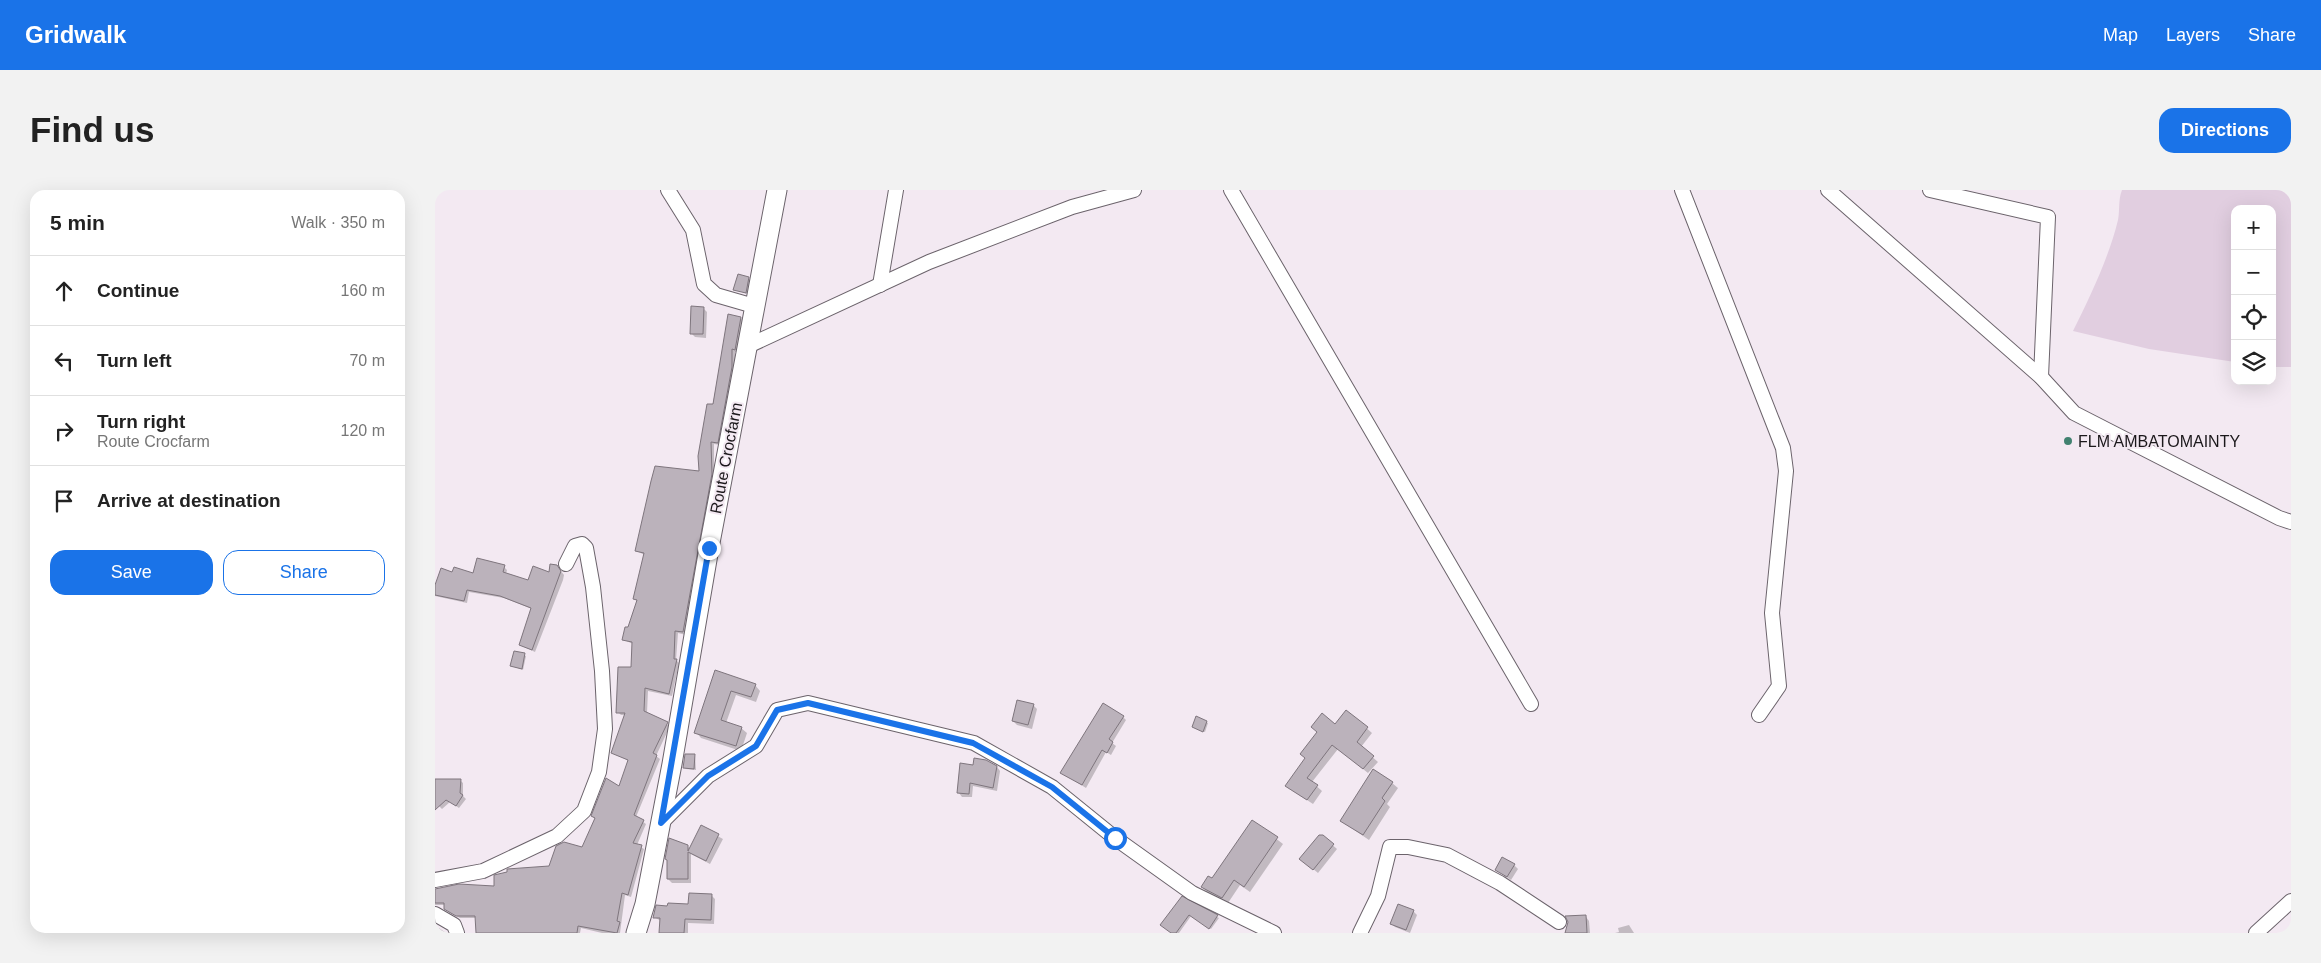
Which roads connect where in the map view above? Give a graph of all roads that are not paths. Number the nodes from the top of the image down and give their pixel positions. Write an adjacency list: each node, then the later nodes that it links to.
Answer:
1 (668, 190): 10 (street)
2 (777, 190): 10 (street, Route Crocfarm)
3 (896, 190): 9 (street)
4 (1134, 190): 9 (street)
5 (1231, 190): 15 (street)
6 (1683, 190): 16 (street)
7 (1829, 190): 12 (street)
8 (1930, 190): 12 (street)
9 (880, 285): 11 (street)
10 (754, 306): 11 (street, Route Crocfarm)
11 (748, 346): 17 (street, Route Crocfarm)
12 (2041, 377): 13 (street)
13 (2291, 522)
14 (566, 564): 18 (street)
15 (1531, 704)
16 (1759, 716)
17 (661, 823): 23 (street, Route Crocfarm); 24 (street)
18 (435, 880)
19 (2291, 901): 26 (street)
20 (435, 914): 22 (street)
21 (1559, 922): 25 (street)
22 (457, 933)
23 (636, 933)
24 (1274, 933)
25 (1360, 933)
26 (2256, 933)

